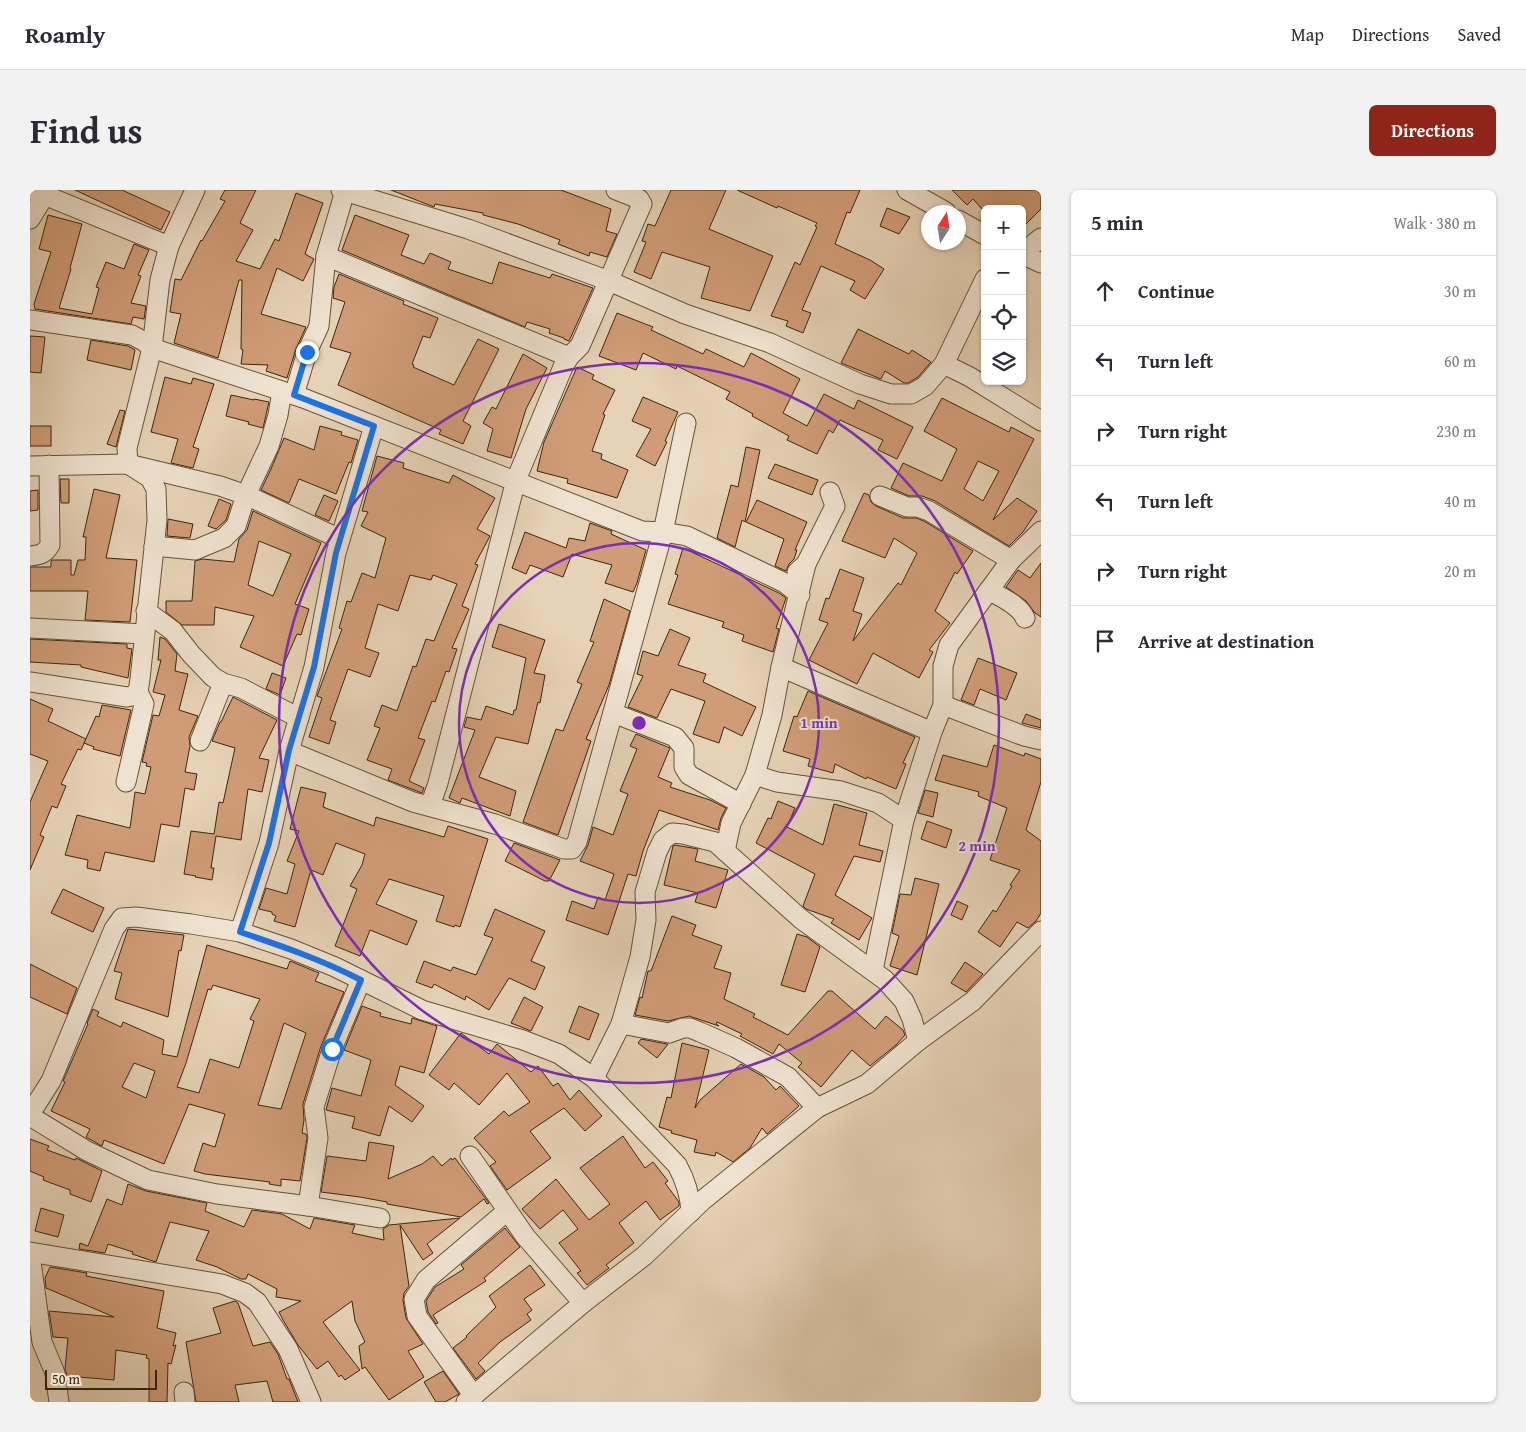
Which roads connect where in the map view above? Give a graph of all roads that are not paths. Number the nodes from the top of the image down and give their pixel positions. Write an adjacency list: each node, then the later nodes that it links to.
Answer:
1 (195, 190): 12 (street)
2 (616, 190): 17 (street)
3 (907, 190): 6 (street)
4 (348, 191): 14 (street); 17 (street)
5 (41, 192): 8 (street); 12 (street)
6 (926, 195): 7 (street)
7 (938, 205)
8 (30, 218)
9 (966, 224): 10 (street)
10 (981, 233)
11 (1041, 238): 13 (street)
12 (169, 246): 20 (street)
13 (1026, 251)
14 (326, 256): 21 (street); 23 (street)
15 (1026, 256): 16 (street)
16 (1041, 263)
17 (609, 281): 21 (street); 22 (street)
18 (981, 287): 22 (street)
19 (30, 320): 20 (street)
20 (152, 348): 23 (street); 27 (street)
21 (568, 356): 30 (street)
22 (944, 364): 24 (street)
23 (288, 393): 26 (street); 32 (street)
24 (1041, 421)
25 (686, 423): 35 (street)
26 (374, 426): 30 (street); 36 (street)
27 (128, 464): 28 (street); 32 (street); 37 (street)
28 (49, 465): 29 (street); 38 (street)
29 (30, 466)
30 (516, 480): 35 (street); 60 (street)
31 (830, 492): 40 (street)
32 (246, 495): 36 (street); 37 (street)
33 (880, 496): 39 (street)
34 (1041, 531): 39 (street)
35 (663, 532): 40 (street); 51 (street)
36 (340, 539): 52 (street)
37 (154, 546): 42 (street)
38 (30, 556)
39 (1011, 560): 41 (street)
40 (792, 589): 46 (street)
41 (989, 590): 43 (street); 50 (street)
42 (146, 611): 45 (street); 48 (street)
43 (1025, 618)
44 (30, 628): 45 (street)
45 (144, 634): 49 (street)
46 (781, 667): 53 (street); 57 (street)
47 (30, 682): 49 (street)
48 (223, 683): 52 (street); 55 (street)
49 (138, 692): 58 (street)
50 (943, 705): 53 (street); 54 (street)
51 (613, 713): 59 (street); 60 (street)
52 (299, 718): 56 (street)
53 (932, 732): 61 (street)
54 (1041, 740)
55 (200, 741)
56 (289, 750): 60 (street); 64 (street)
57 (755, 775): 59 (street); 61 (street)
58 (126, 782)
59 (741, 804): 62 (street)
60 (430, 806)
61 (904, 820): 65 (street)
62 (725, 851): 65 (street); 67 (street)
63 (1041, 931): 68 (street)
64 (240, 932): 66 (street); 71 (street)
65 (873, 970): 68 (street)
66 (361, 980): 69 (street); 73 (street)
67 (621, 1024): 69 (street); 70 (street)
68 (918, 1041): 70 (street)
69 (594, 1078): 75 (street)
70 (817, 1108): 75 (street)
71 (30, 1115): 73 (street)
72 (470, 1156): 74 (street)
73 (308, 1206): 76 (street)
74 (507, 1211): 78 (street); 79 (street)
75 (691, 1212): 78 (street)
76 (380, 1218)
77 (30, 1253): 80 (street); 81 (street)
78 (583, 1303): 79 (street)
79 (470, 1399)
80 (59, 1402)
81 (311, 1402)

